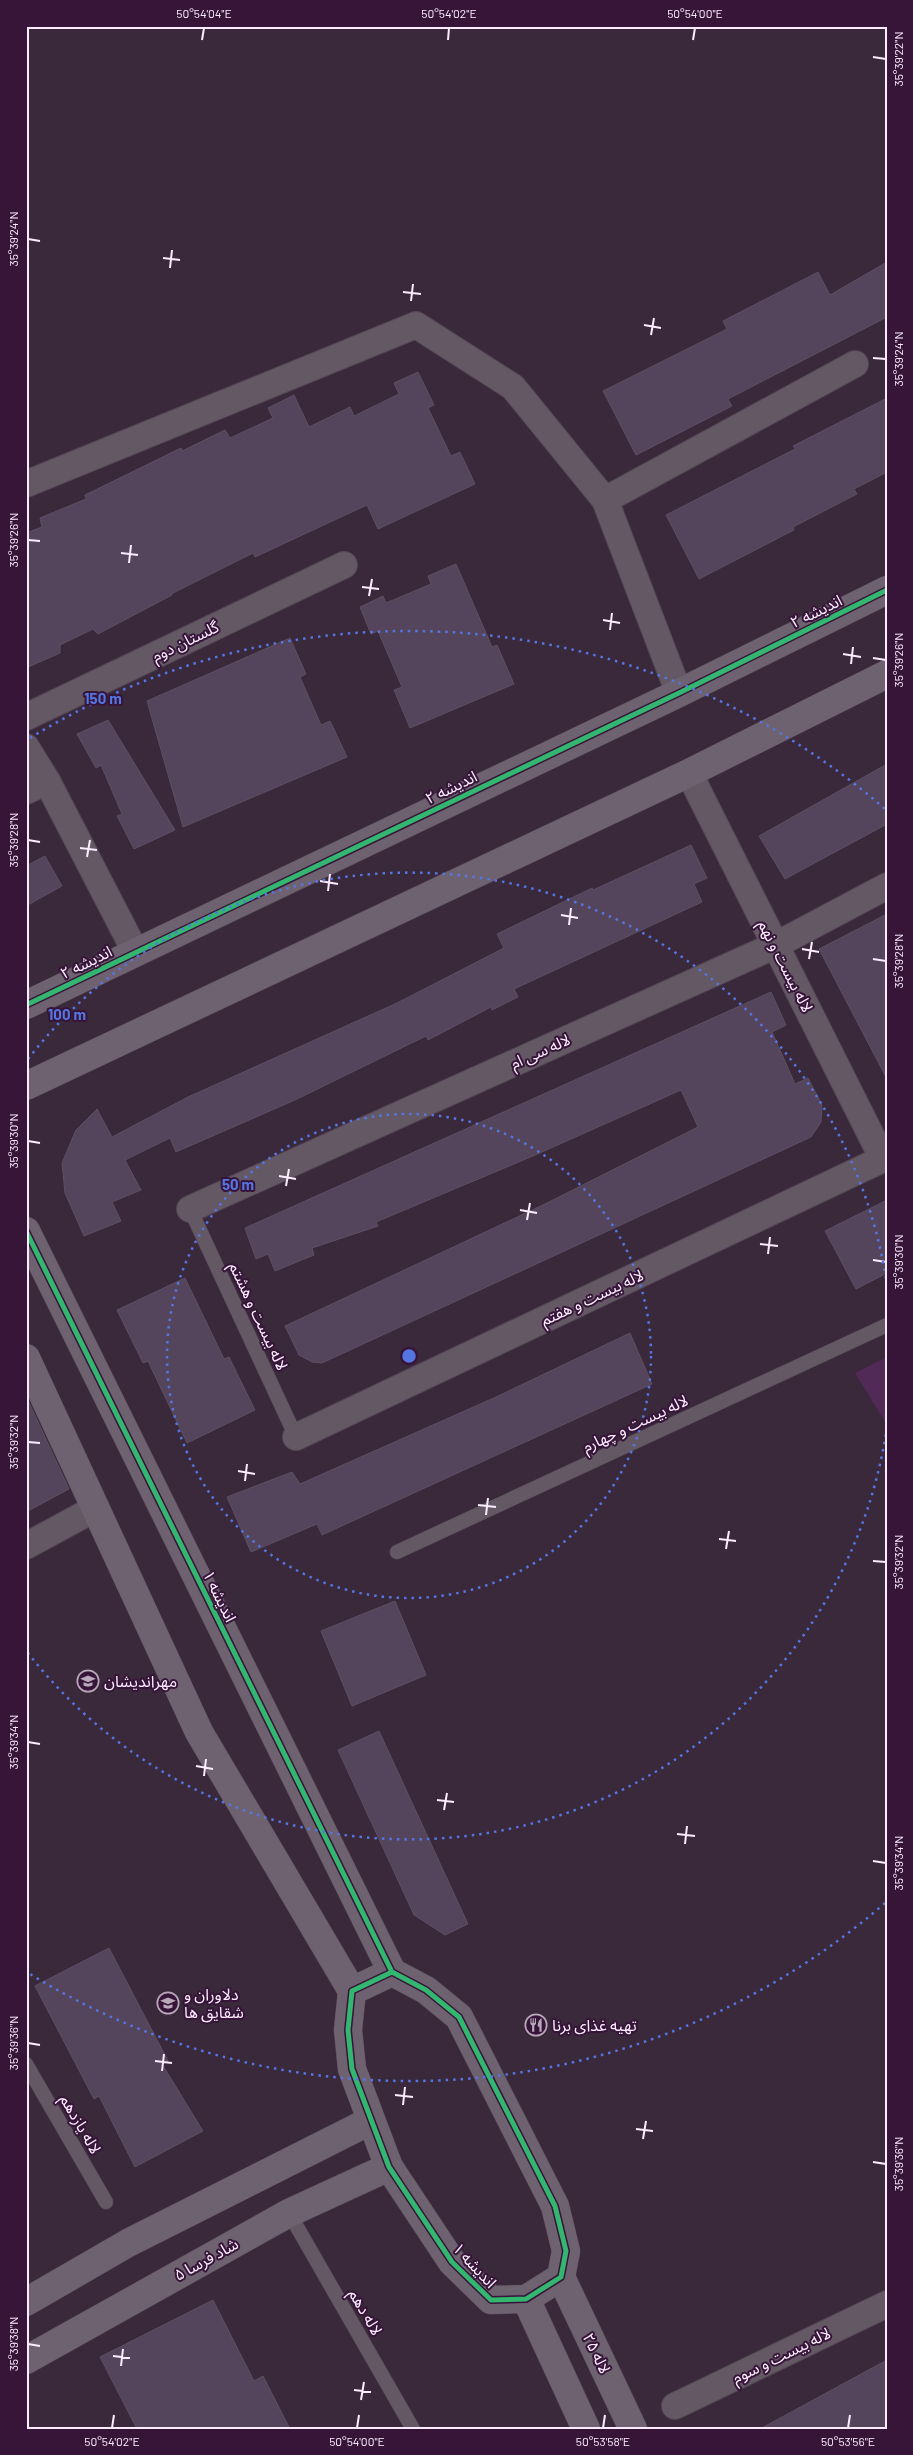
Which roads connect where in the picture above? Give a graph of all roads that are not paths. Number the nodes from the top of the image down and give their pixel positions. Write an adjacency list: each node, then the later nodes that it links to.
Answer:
1 (855, 364): 3 (street)
2 (26, 484): 3 (street)
3 (605, 500): 7 (street)
4 (344, 565): 8 (street, گلستان دوم)
5 (887, 590): 7 (street, اندیشه ۲)
6 (887, 674): 10 (street)
7 (679, 693): 14 (street, اندیشه ۲)
8 (26, 717)
9 (26, 747): 11 (street)
10 (689, 773): 13 (street, لاله بیست و نهم); 16 (street)
11 (36, 786): 14 (street)
12 (887, 886): 13 (street, لاله سی ام)
13 (776, 945): 17 (street, لاله بیست و نهم); 18 (street, لاله سی ام)
14 (135, 951): 15 (street, اندیشه ۲)
15 (26, 1005)
16 (26, 1086)
17 (885, 1158): 22 (street, لاله بیست و هفتم)
18 (190, 1209): 22 (lane, لاله بیست و هشتم)
19 (26, 1231): 26 (street, اندیشه ۱)
20 (887, 1325): 25 (lane, لاله بیست و چهارم)
21 (26, 1358): 23 (street)
22 (296, 1437)
23 (96, 1508): 24 (street); 27 (street)
24 (26, 1546)
25 (397, 1552)
26 (392, 1972): 27 (street); 33 (street)
27 (352, 1991): 29 (street, اندیشه ۱)
28 (26, 2064): 31 (lane, لاله یازدهم)
29 (370, 2120): 30 (street, اندیشه ۱); 35 (street)
30 (389, 2166): 32 (street, شاد فرسا ۵); 34 (street, اندیشه ۱)
31 (106, 2202)
32 (289, 2213): 37 (street, شاد فرسا ۵); 41 (lane, لاله دهم)
33 (561, 2277): 34 (street); 38 (street, لاله ۲۵)
34 (526, 2299): 40 (street)
35 (26, 2302)
36 (887, 2304): 39 (street, لاله بیست و سوم)
37 (26, 2360)
38 (617, 2394): 40 (street); 42 (street, لاله ۲۵)
39 (675, 2406)
40 (582, 2420)
41 (414, 2429)
42 (633, 2429)

